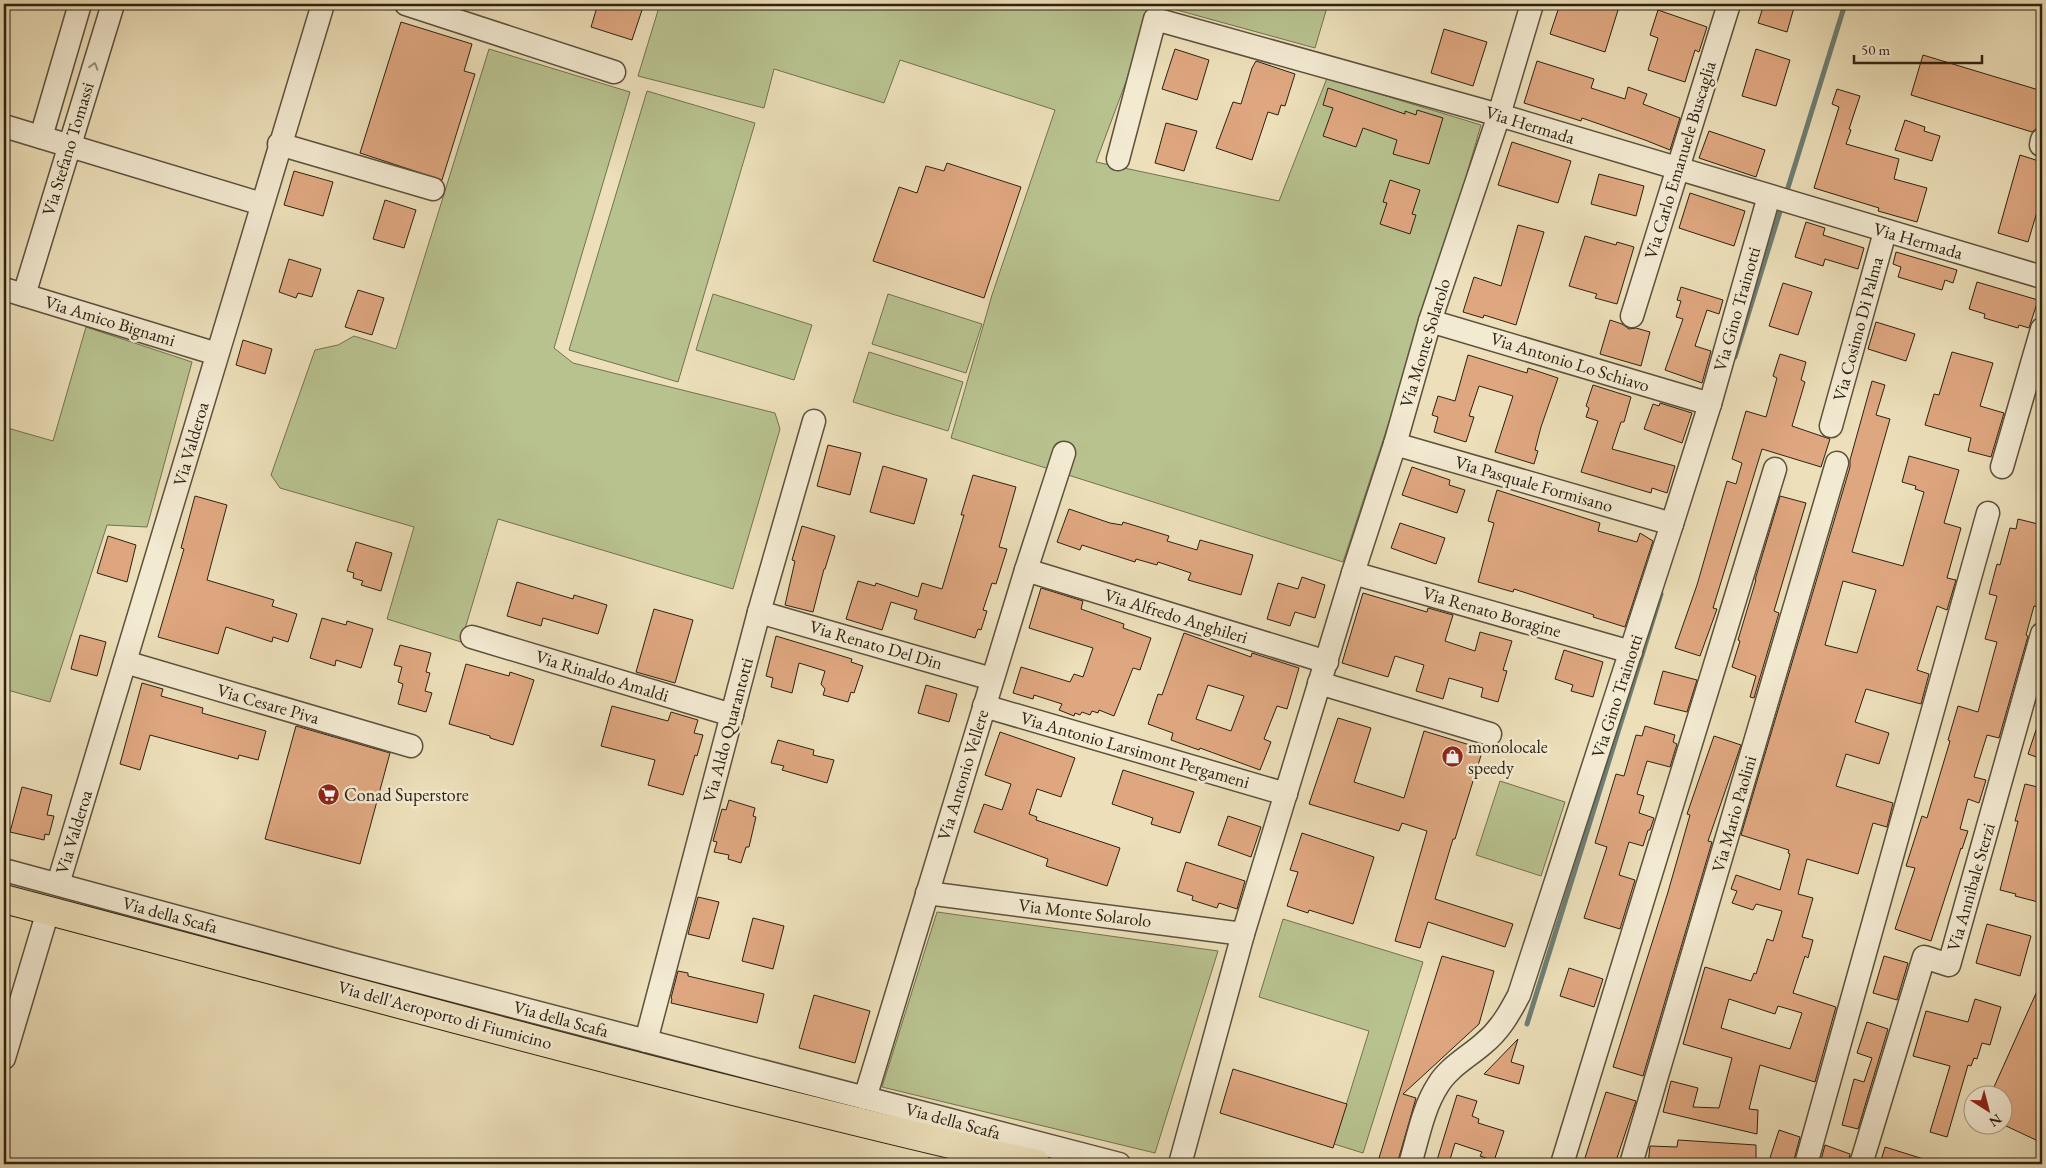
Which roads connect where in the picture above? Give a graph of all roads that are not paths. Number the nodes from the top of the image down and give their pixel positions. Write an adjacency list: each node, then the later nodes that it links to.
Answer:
1 (80, 4): 10 (street, Via Stefano Tomassi)
2 (113, 4): 12 (street, Via Stefano Tomassi, one-way to 2)
3 (323, 4): 11 (street, Via Valderoa)
4 (406, 4): 7 (street)
5 (1532, 4): 8 (street, Via Monte Solarolo)
6 (1729, 4): 14 (street, Via Carlo Emanuele Buscaglia)
7 (614, 72)
8 (1499, 115): 13 (street, Via Hermada); 14 (street, Via Hermada); 22 (street, Via Monte Solarolo)
9 (4, 126): 10 (street)
10 (41, 137): 12 (street)
11 (280, 144): 15 (street); 17 (street, Via Valderoa)
12 (70, 146): 17 (street); 20 (street, Via Stefano Tomassi)
13 (1118, 159)
14 (1678, 170): 16 (street, Via Hermada); 21 (street, Via Carlo Emanuele Buscaglia)
15 (433, 189)
16 (1772, 196): 18 (street, Via Hermada); 25 (street, Via Gino Trainotti)
17 (262, 204): 24 (street, Via Valderoa)
18 (1884, 232): 19 (street, Via Hermada); 27 (street, Via Cosimo Di Palma)
19 (2042, 277)
20 (14, 292): 24 (street, Via Amico Bignami)
21 (1632, 316)
22 (1430, 320): 25 (street, Via Antonio Lo Schiavo); 28 (street, Via Monte Solarolo)
23 (2042, 329): 31 (street)
24 (217, 354): 41 (street, Via Valderoa)
25 (1710, 404): 34 (street, Via Gino Trainotti)
26 (814, 421): 37 (street, Via Aldo Quarantotti)
27 (1831, 426)
28 (1395, 444): 34 (street, Via Pasquale Formisano); 36 (street, Via Monte Solarolo)
29 (1064, 453): 35 (street, Via Antonio Vellere)
30 (1837, 463): 65 (street, Via Mario Paolini)
31 (2002, 467)
32 (1775, 469): 64 (street)
33 (1988, 512): 66 (street)
34 (1672, 524): 40 (street, Via Gino Trainotti)
35 (1026, 570): 42 (street, Via Alfredo Anghileri); 43 (street, Via Antonio Vellere)
36 (1353, 573): 40 (street, Via Renato Boragine); 42 (street, Via Monte Solarolo)
37 (759, 612): 43 (street, Via Renato Del Din); 45 (street, Via Aldo Quarantotti)
38 (2042, 634): 67 (street, Via Annibale Sterzi)
39 (472, 637): 45 (street, Via Rinaldo Amaldi)
40 (1631, 652): 63 (street, Via Gino Trainotti)
41 (125, 662): 47 (street, Via Cesare Piva); 50 (street, Via Valderoa)
42 (1323, 672): 46 (street); 48 (street, Via Monte Solarolo)
43 (992, 679): 44 (street, Via Antonio Vellere)
44 (984, 706): 48 (street, Via Antonio Larsimont Pergameni); 51 (street, Via Antonio Vellere)
45 (732, 715): 55 (street, Via Aldo Quarantotti)
46 (1490, 734)
47 (411, 746)
48 (1286, 794): 54 (street, Via Monte Solarolo)
49 (4, 870): 50 (street, Via della Scafa)
50 (58, 884): 55 (street, Via della Scafa)
51 (927, 893): 54 (street, Via Monte Solarolo); 57 (street, Via Antonio Vellere)
52 (4, 899): 53 (main road, Via dell'Aeroporto di Fiumicino)
53 (48, 911): 56 (street); 58 (main road, Via dell'Aeroporto di Fiumicino)
54 (1243, 934): 62 (street, Via Monte Solarolo)
55 (646, 1041): 57 (street, Via della Scafa)
56 (4, 1058)
57 (865, 1098): 61 (street, Via della Scafa)
58 (887, 1130): 59 (main road, Via dell'Aeroporto di Fiumicino); 60 (main road, Via dell'Aeroporto di Fiumicino)
59 (1002, 1164)
60 (1036, 1164)
61 (1119, 1164)
62 (1180, 1164)
63 (1410, 1164)
64 (1562, 1164)
65 (1630, 1164)
66 (1806, 1164)
67 (1861, 1164)

